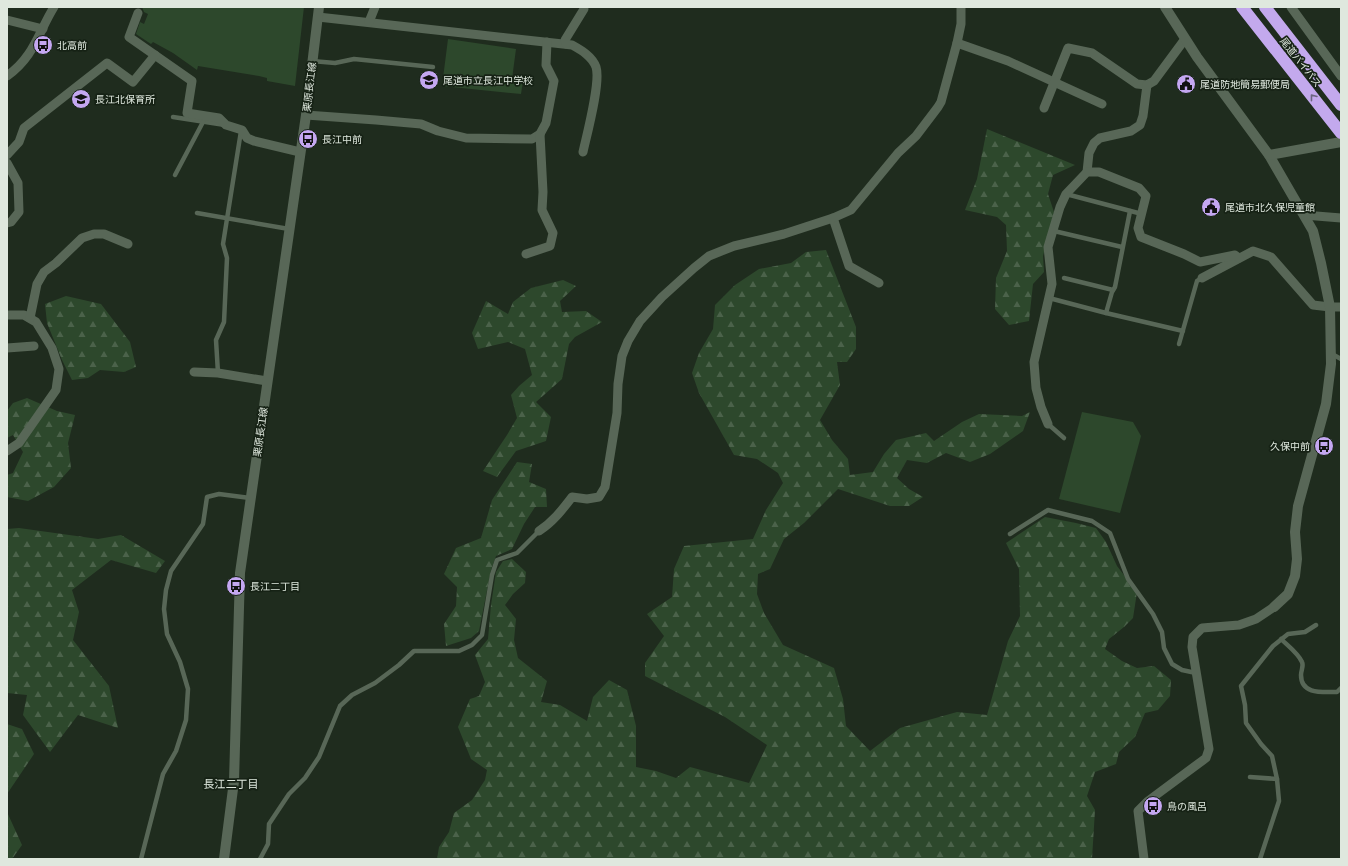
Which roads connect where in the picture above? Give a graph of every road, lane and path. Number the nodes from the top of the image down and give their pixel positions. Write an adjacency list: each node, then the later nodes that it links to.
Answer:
1 (54, 7): 13 (street)
2 (375, 7): 12 (street)
3 (961, 7): 16 (street)
4 (1165, 7): 14 (main road)
5 (1242, 7): 33 (highway, 尾道バイパス, one-way to 5)
6 (1264, 7): 26 (highway, 尾道バイパス)
7 (1291, 7): 22 (street)
8 (584, 9): 17 (street)
9 (138, 12): 18 (street)
10 (318, 12): 12 (street); 19 (main road, 栗原長江線)
11 (7, 20): 13 (street)
12 (369, 22): 15 (street)
13 (43, 29): 21 (street)
14 (1185, 39): 24 (street); 39 (main road)
15 (547, 42): 17 (street); 34 (street)
16 (957, 42): 23 (street); 49 (street)
17 (566, 44): 37 (street)
18 (155, 55): 31 (street); 38 (street)
19 (312, 61): 20 (lane); 28 (main road, 栗原長江線)
20 (433, 67)
21 (7, 76)
22 (1341, 76)
23 (1054, 82): 24 (street); 25 (street); 27 (street)
24 (1147, 85): 41 (street)
25 (1102, 104)
26 (1341, 105)
27 (1044, 108)
28 (306, 115): 34 (street); 36 (main road, 栗原長江線)
29 (173, 117): 30 (lane)
30 (203, 122): 31 (lane); 42 (lane)
31 (226, 125): 32 (street)
32 (242, 130): 36 (street); 48 (lane)
33 (1339, 130)
34 (540, 134): 56 (street)
35 (1341, 142): 39 (main road)
36 (300, 152): 52 (main road, 栗原長江線)
37 (584, 152)
38 (7, 155)
39 (1269, 155): 47 (main road)
40 (7, 162): 51 (street)
41 (1087, 172): 43 (street); 46 (street)
42 (175, 175)
43 (1066, 194): 44 (lane); 53 (street)
44 (1130, 211): 46 (lane); 55 (lane)
45 (197, 213): 48 (lane)
46 (1142, 214): 57 (street)
47 (1304, 215): 50 (street); 63 (main road)
48 (228, 218): 52 (lane); 75 (lane)
49 (833, 218): 60 (street); 81 (street)
50 (1341, 218)
51 (7, 223)
52 (289, 229): 76 (main road, 栗原長江線)
53 (1054, 230): 55 (lane); 62 (street)
54 (128, 244): 67 (street)
55 (1122, 247): 61 (lane)
56 (526, 254)
57 (1239, 258): 59 (street); 63 (street)
58 (1064, 278): 61 (lane)
59 (1202, 278): 68 (lane)
60 (878, 283)
61 (1113, 290): 65 (lane)
62 (1049, 298): 65 (lane); 77 (street)
63 (1330, 307): 64 (street); 72 (main road)
64 (1341, 307)
65 (1106, 313): 68 (lane)
66 (7, 315): 67 (street)
67 (30, 318): 79 (street)
68 (1183, 331): 69 (lane)
69 (1179, 344)
70 (34, 346): 71 (street)
71 (7, 348)
72 (1330, 353): 73 (lane); 83 (main road)
73 (1341, 358)
74 (194, 372): 75 (street)
75 (218, 373): 76 (street)
76 (267, 381): 80 (main road, 栗原長江線)
77 (1048, 424): 78 (lane)
78 (1064, 438)
79 (7, 451)
80 (250, 498): 90 (lane); 91 (main road, 栗原長江線)
81 (539, 531): 92 (lane)
82 (1010, 534): 86 (lane)
83 (1274, 607): 86 (street)
84 (1316, 625): 85 (lane)
85 (1281, 640): 87 (lane); 89 (lane)
86 (1196, 673): 93 (street)
87 (1341, 688)
88 (1250, 776): 89 (lane)
89 (1277, 779): 94 (lane)
90 (141, 859)
91 (224, 859)
92 (260, 859)
93 (1144, 859)
94 (1260, 859)

